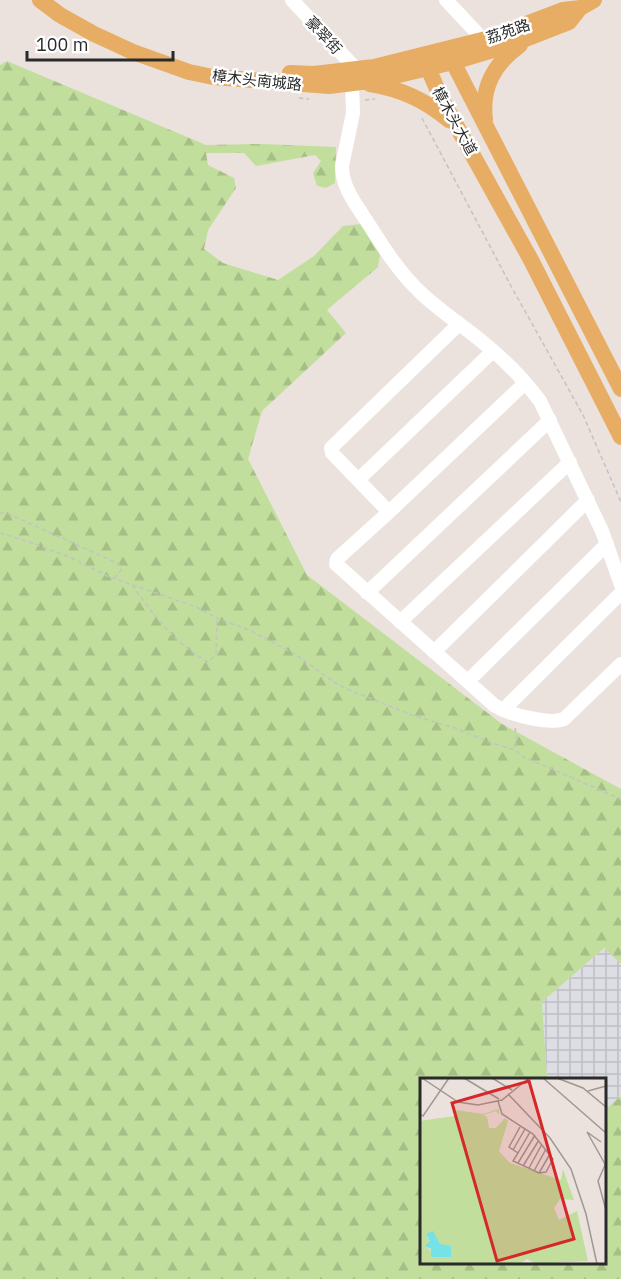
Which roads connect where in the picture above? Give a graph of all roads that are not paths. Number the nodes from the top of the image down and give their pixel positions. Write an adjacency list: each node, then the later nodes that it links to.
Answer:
1 (40, 0): 11 (main road, 樟木头南城路)
2 (54, 0): 11 (main road, 樟木头南城路)
3 (292, 0): 11 (street, 豪翠街)
4 (446, 0): 6 (street)
5 (587, 4): 7 (main road, 荔苑路); 8 (main road, 荔苑路)
6 (477, 33)
7 (532, 38): 9 (main road, 荔苑路); 13 (main road)
8 (436, 51): 9 (main road, 樟木头大道); 10 (main road, 樟木头大道); 11 (main road, 樟木头南城路)
9 (453, 62): 10 (main road, 樟木头南城路); 13 (main road, 樟木头大道)
10 (428, 68): 11 (main road, 樟木头南城路); 12 (main road, 樟木头大道)
11 (355, 84): 12 (main road); 14 (street)
12 (459, 130): 19 (main road, 樟木头大道)
13 (488, 130): 17 (main road, 樟木头大道)
14 (459, 324): 15 (street); 21 (street)
15 (493, 351): 16 (street); 21 (street)
16 (525, 383): 18 (street); 23 (street)
17 (621, 389)
18 (550, 420): 20 (street); 26 (street)
19 (621, 437)
20 (570, 462): 22 (street); 28 (street)
21 (358, 480): 23 (street)
22 (588, 500): 24 (street); 29 (street)
23 (389, 512): 26 (street)
24 (607, 544): 25 (street); 31 (street)
25 (621, 585)
26 (367, 593): 28 (street)
27 (621, 593): 32 (street)
28 (400, 622): 29 (street)
29 (434, 651): 31 (street)
30 (621, 664): 32 (street)
31 (468, 681): 32 (street)
32 (511, 717)

